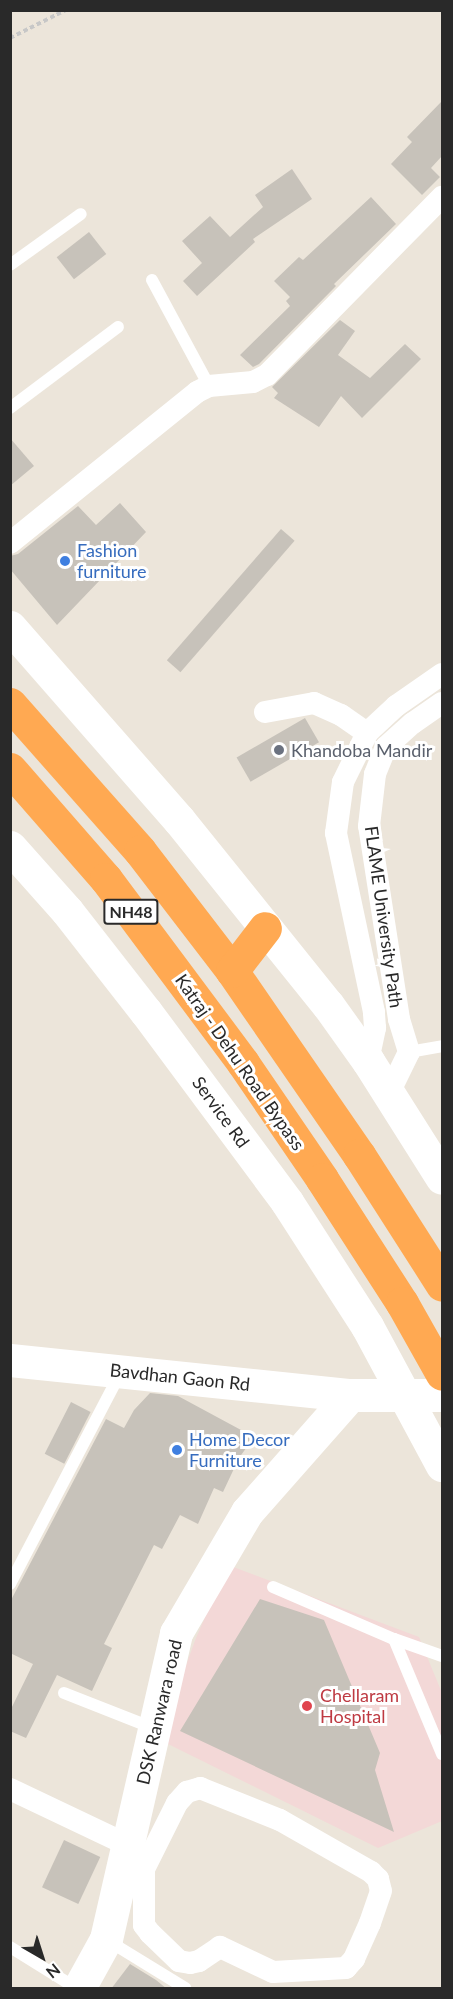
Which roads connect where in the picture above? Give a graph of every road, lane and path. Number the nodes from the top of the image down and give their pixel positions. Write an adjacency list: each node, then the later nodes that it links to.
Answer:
1 (66, 10): 2 (path)
2 (10, 38)
3 (442, 197): 8 (street)
4 (81, 214): 5 (lane)
5 (10, 265)
6 (152, 280): 8 (lane)
7 (118, 327): 9 (lane)
8 (209, 386): 10 (street)
9 (10, 408)
10 (10, 543)
11 (10, 627): 19 (street)
12 (442, 674): 16 (street)
13 (442, 703): 23 (street, FLAME University Path)
14 (10, 704): 20 (highway, NH48)
15 (265, 712): 16 (street)
16 (367, 733): 21 (street)
17 (10, 769): 30 (highway, Katraj - Dehu Road Bypass / NH48)
18 (10, 846): 32 (street, Service Rd)
19 (265, 928): 20 (highway); 24 (street)
20 (232, 971): 27 (highway, NH48)
21 (375, 1028): 23 (street); 24 (street)
22 (442, 1046): 23 (lane)
23 (408, 1052): 25 (street)
24 (368, 1061): 25 (street)
25 (389, 1093): 26 (street)
26 (442, 1178)
27 (442, 1285)
28 (10, 1360): 29 (street, Bavdhan Gaon Rd)
29 (121, 1371): 31 (street, Bavdhan Gaon Rd); 35 (lane)
30 (442, 1374)
31 (350, 1395): 32 (street); 40 (street, DSK Ranwara road)
32 (406, 1395): 33 (street); 34 (street, Service Rd)
33 (442, 1395)
34 (442, 1465)
35 (10, 1584)
36 (273, 1587): 37 (lane)
37 (394, 1639): 38 (lane); 41 (lane)
38 (442, 1656)
39 (64, 1693): 40 (lane)
40 (154, 1729): 43 (street, DSK Ranwara road)
41 (442, 1754)
42 (10, 1788): 43 (street)
43 (128, 1845): 44 (street, DSK Ranwara road)
44 (131, 1890): 44 (street); 45 (street, DSK Ranwara road)
45 (106, 1940): 47 (street, DSK Ranwara road); 48 (lane)
46 (10, 1947): 47 (lane)
47 (77, 1989)
48 (185, 1989)

